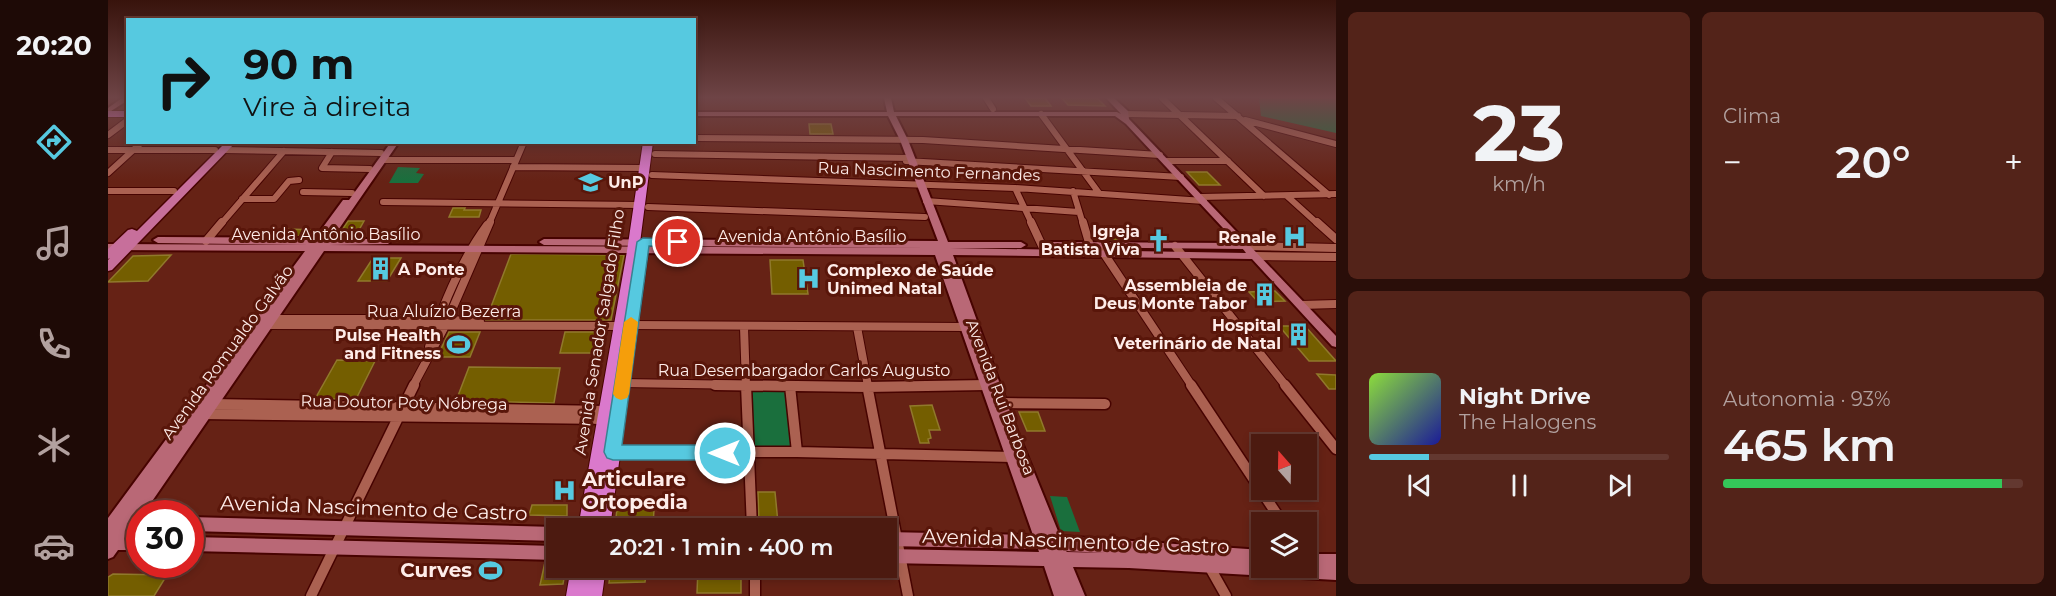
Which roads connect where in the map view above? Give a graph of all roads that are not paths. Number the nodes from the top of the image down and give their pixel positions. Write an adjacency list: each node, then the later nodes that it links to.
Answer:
1 (119, 126): 9 (street)
2 (894, 126): 13 (main road, Avenida Rui Barbosa)
3 (1050, 126): 25 (street)
4 (1132, 126): 30 (main road)
5 (1191, 126): 32 (street)
6 (1250, 126): 48 (street)
7 (1270, 126): 14 (street)
8 (108, 128): 9 (street)
9 (116, 128): 10 (street); 11 (street)
10 (126, 129)
11 (108, 135)
12 (696, 138): 13 (street)
13 (900, 140): 25 (street); 31 (main road, Avenida Rui Barbosa)
14 (1327, 143): 20 (street); 27 (street)
15 (140, 144): 24 (street)
16 (387, 144): 29 (main road, Avenida Romualdo Galvão)
17 (393, 144): 29 (main road, Avenida Romualdo Galvão)
18 (523, 144): 33 (street)
19 (648, 144): 36 (highway, Avenida Senador Salgado Filho)
20 (1336, 144)
21 (223, 146): 24 (street, Rua Nascimento Fernandes); 26 (street, Rua Nascimento Fernandes); 42 (main road); 63 (main road)
22 (656, 148): 31 (street); 36 (highway, Avenida Senador Salgado Filho)
23 (108, 150): 24 (street, Rua Nascimento Fernandes)
24 (136, 150): 37 (street)
25 (1068, 150): 30 (street); 35 (street)
26 (284, 151): 28 (street, Rua Nascimento Fernandes); 51 (street)
27 (1336, 151)
28 (332, 152): 29 (street, Rua Nascimento Fernandes); 34 (street)
29 (382, 157): 33 (street, Rua Nascimento Fernandes); 34 (main road, Avenida Romualdo Galvão); 64 (main road, Avenida Romualdo Galvão)
30 (1163, 158): 32 (street); 38 (main road)
31 (908, 160): 35 (street); 40 (main road, Avenida Rui Barbosa)
32 (1228, 161): 49 (street)
33 (515, 164): 36 (street, Rua Nascimento Fernandes); 55 (street)
34 (370, 169): 46 (main road, Avenida Romualdo Galvão)
35 (1082, 171): 38 (street); 47 (street)
36 (648, 172): 40 (street, Rua Nascimento Fernandes); 56 (highway, Avenida Senador Salgado Filho)
37 (108, 173)
38 (1181, 177): 52 (main road)
39 (299, 180): 51 (street)
40 (917, 184): 41 (street, Rua Nascimento Fernandes); 53 (main road, Avenida Rui Barbosa); 59 (main road, Avenida Rui Barbosa)
41 (1015, 188): 44 (street, Rua Nascimento Fernandes); 57 (street)
42 (174, 190): 43 (street); 63 (main road)
43 (108, 191)
44 (1073, 191): 47 (street, Rua Nascimento Fernandes); 58 (street)
45 (303, 192): 46 (street)
46 (352, 193): 64 (main road, Avenida Romualdo Galvão)
47 (1099, 193): 52 (street, Rua Nascimento Fernandes)
48 (1333, 194): 50 (street, Rua Nascimento Fernandes)
49 (1264, 196): 50 (street, Rua Nascimento Fernandes); 52 (street, Rua Nascimento Fernandes)
50 (1287, 196): 60 (street)
51 (242, 199): 61 (street)
52 (1202, 199): 67 (main road)
53 (926, 201): 57 (street); 68 (main road, Avenida Rui Barbosa)
54 (383, 202): 55 (street)
55 (497, 203): 56 (street); 65 (street)
56 (644, 206): 59 (street); 66 (highway, Avenida Senador Salgado Filho)
57 (1024, 208): 58 (street); 69 (street)
58 (1079, 212): 70 (street)
59 (926, 217): 68 (main road, Avenida Rui Barbosa)
60 (1336, 239)
61 (206, 241): 63 (main road, Avenida Antônio Basílio); 64 (main road, Avenida Antônio Basílio)
62 (548, 242): 65 (main road, Avenida Antônio Basílio); 66 (main road, Avenida Antônio Basílio); 72 (main road)
63 (118, 245): 64 (main road, Avenida Antônio Basílio); 76 (main road)
64 (320, 245): 65 (main road, Avenida Antônio Basílio); 80 (main road, Avenida Romualdo Galvão); 116 (main road, Avenida Romualdo Galvão)
65 (478, 245): 72 (main road, Avenida Antônio Basílio); 77 (street)
66 (638, 246): 68 (main road, Avenida Antônio Basílio); 72 (main road, Avenida Antônio Basílio); 83 (highway, Avenida Senador Salgado Filho)
67 (1246, 246): 71 (street, Avenida Antônio Basílio); 73 (main road, Avenida Antônio Basílio); 74 (main road)
68 (942, 248): 69 (main road, Avenida Antônio Basílio); 86 (main road, Avenida Rui Barbosa); 94 (main road, Avenida Rui Barbosa)
69 (1043, 248): 70 (main road, Avenida Antônio Basílio); 70 (main road, Avenida Antônio Basílio)
70 (1098, 248): 73 (main road, Avenida Antônio Basílio); 109 (street)
71 (1336, 248)
72 (524, 249)
73 (1179, 250): 74 (main road, Avenida Antônio Basílio); 102 (street)
74 (1256, 256): 75 (street, Avenida Antônio Basílio); 79 (main road)
75 (1336, 257)
76 (108, 267)
77 (451, 302): 81 (street); 82 (street)
78 (1336, 304): 79 (street)
79 (1301, 305): 87 (main road)
80 (270, 322): 81 (street, Rua Aluízio Bezerra); 95 (main road, Avenida Romualdo Galvão)
81 (437, 323): 82 (street, Rua Aluízio Bezerra); 88 (street)
82 (447, 323): 83 (street, Rua Aluízio Bezerra); 88 (street)
83 (623, 325): 84 (street, Rua Aluízio Bezerra); 89 (highway, Avenida Senador Salgado Filho); 100 (highway, Avenida Senador Salgado Filho)
84 (744, 327): 85 (street, Rua Aluízio Bezerra); 90 (street)
85 (857, 327): 86 (street, Rua Aluízio Bezerra); 93 (street)
86 (965, 327): 92 (main road, Avenida Rui Barbosa)
87 (1336, 343)
88 (427, 357): 97 (street)
89 (623, 383): 90 (street, Rua Desembargador Carlos Augusto); 103 (highway, Avenida Senador Salgado Filho)
90 (745, 385): 91 (street, Rua Desembargador Carlos Augusto); 105 (street)
91 (790, 386): 93 (street, Rua Desembargador Carlos Augusto); 104 (street)
92 (986, 386): 93 (street, Rua Desembargador Carlos Augusto); 107 (main road, Avenida Rui Barbosa)
93 (867, 387): 106 (street)
94 (1002, 403): 96 (street); 108 (main road, Avenida Rui Barbosa)
95 (211, 404): 97 (street, Rua Doutor Poty Nóbrega); 99 (main road, Avenida Romualdo Galvão)
96 (1105, 404)
97 (402, 407): 98 (street, Rua Doutor Poty Nóbrega); 101 (street)
98 (453, 413): 100 (street, Rua Doutor Poty Nóbrega); 101 (street, Rua Doutor Poty Nóbrega)
99 (203, 414): 101 (street, Rua Doutor Poty Nóbrega); 116 (main road, Avenida Romualdo Galvão)
100 (605, 415): 110 (highway, Avenida Senador Salgado Filho)
101 (397, 417): 115 (street)
102 (1336, 449)
103 (613, 452): 105 (street); 111 (highway, Avenida Senador Salgado Filho)
104 (797, 452): 105 (street); 106 (street)
105 (747, 453): 112 (street)
106 (880, 456): 107 (street); 113 (street)
107 (1012, 457): 108 (main road, Avenida Rui Barbosa)
108 (1024, 475): 121 (main road, Avenida Rui Barbosa)
109 (1275, 512)
110 (589, 518)
111 (603, 518)
112 (751, 518)
113 (889, 518)
114 (204, 524): 115 (main road, Avenida Nascimento de Castro)
115 (344, 529): 117 (main road, Avenida Nascimento de Castro); 123 (street)
116 (116, 532)
117 (483, 532): 118 (main road, Avenida Nascimento de Castro); 124 (main road)
118 (546, 534)
119 (897, 539): 120 (main road, Avenida Nascimento de Castro)
120 (980, 541): 121 (main road, Avenida Nascimento de Castro); 129 (main road)
121 (1050, 543): 126 (main road, Avenida Nascimento de Castro); 130 (main road, Avenida Rui Barbosa)
122 (204, 544): 123 (main road)
123 (334, 549): 124 (main road); 139 (street)
124 (495, 550): 125 (main road)
125 (546, 553)
126 (1126, 554): 130 (main road, Avenida Nascimento de Castro); 131 (main road, Avenida Nascimento de Castro)
127 (897, 556): 129 (main road, Avenida Nascimento de Castro)
128 (1251, 557): 131 (main road, Avenida Nascimento de Castro)
129 (985, 558): 130 (main road, Avenida Nascimento de Castro)
130 (1056, 559): 144 (main road, Avenida Rui Barbosa); 145 (main road, Avenida Rui Barbosa)
131 (1205, 559): 135 (main road, Avenida Nascimento de Castro); 146 (street)
132 (1317, 560): 133 (main road)
133 (1336, 561)
134 (897, 567): 143 (street)
135 (1336, 573)
136 (579, 578): 140 (highway)
137 (594, 578): 141 (highway)
138 (755, 578): 142 (street)
139 (311, 596)
140 (576, 596)
141 (592, 596)
142 (755, 596)
143 (908, 596)
144 (1062, 596)
145 (1077, 596)
146 (1226, 596)

